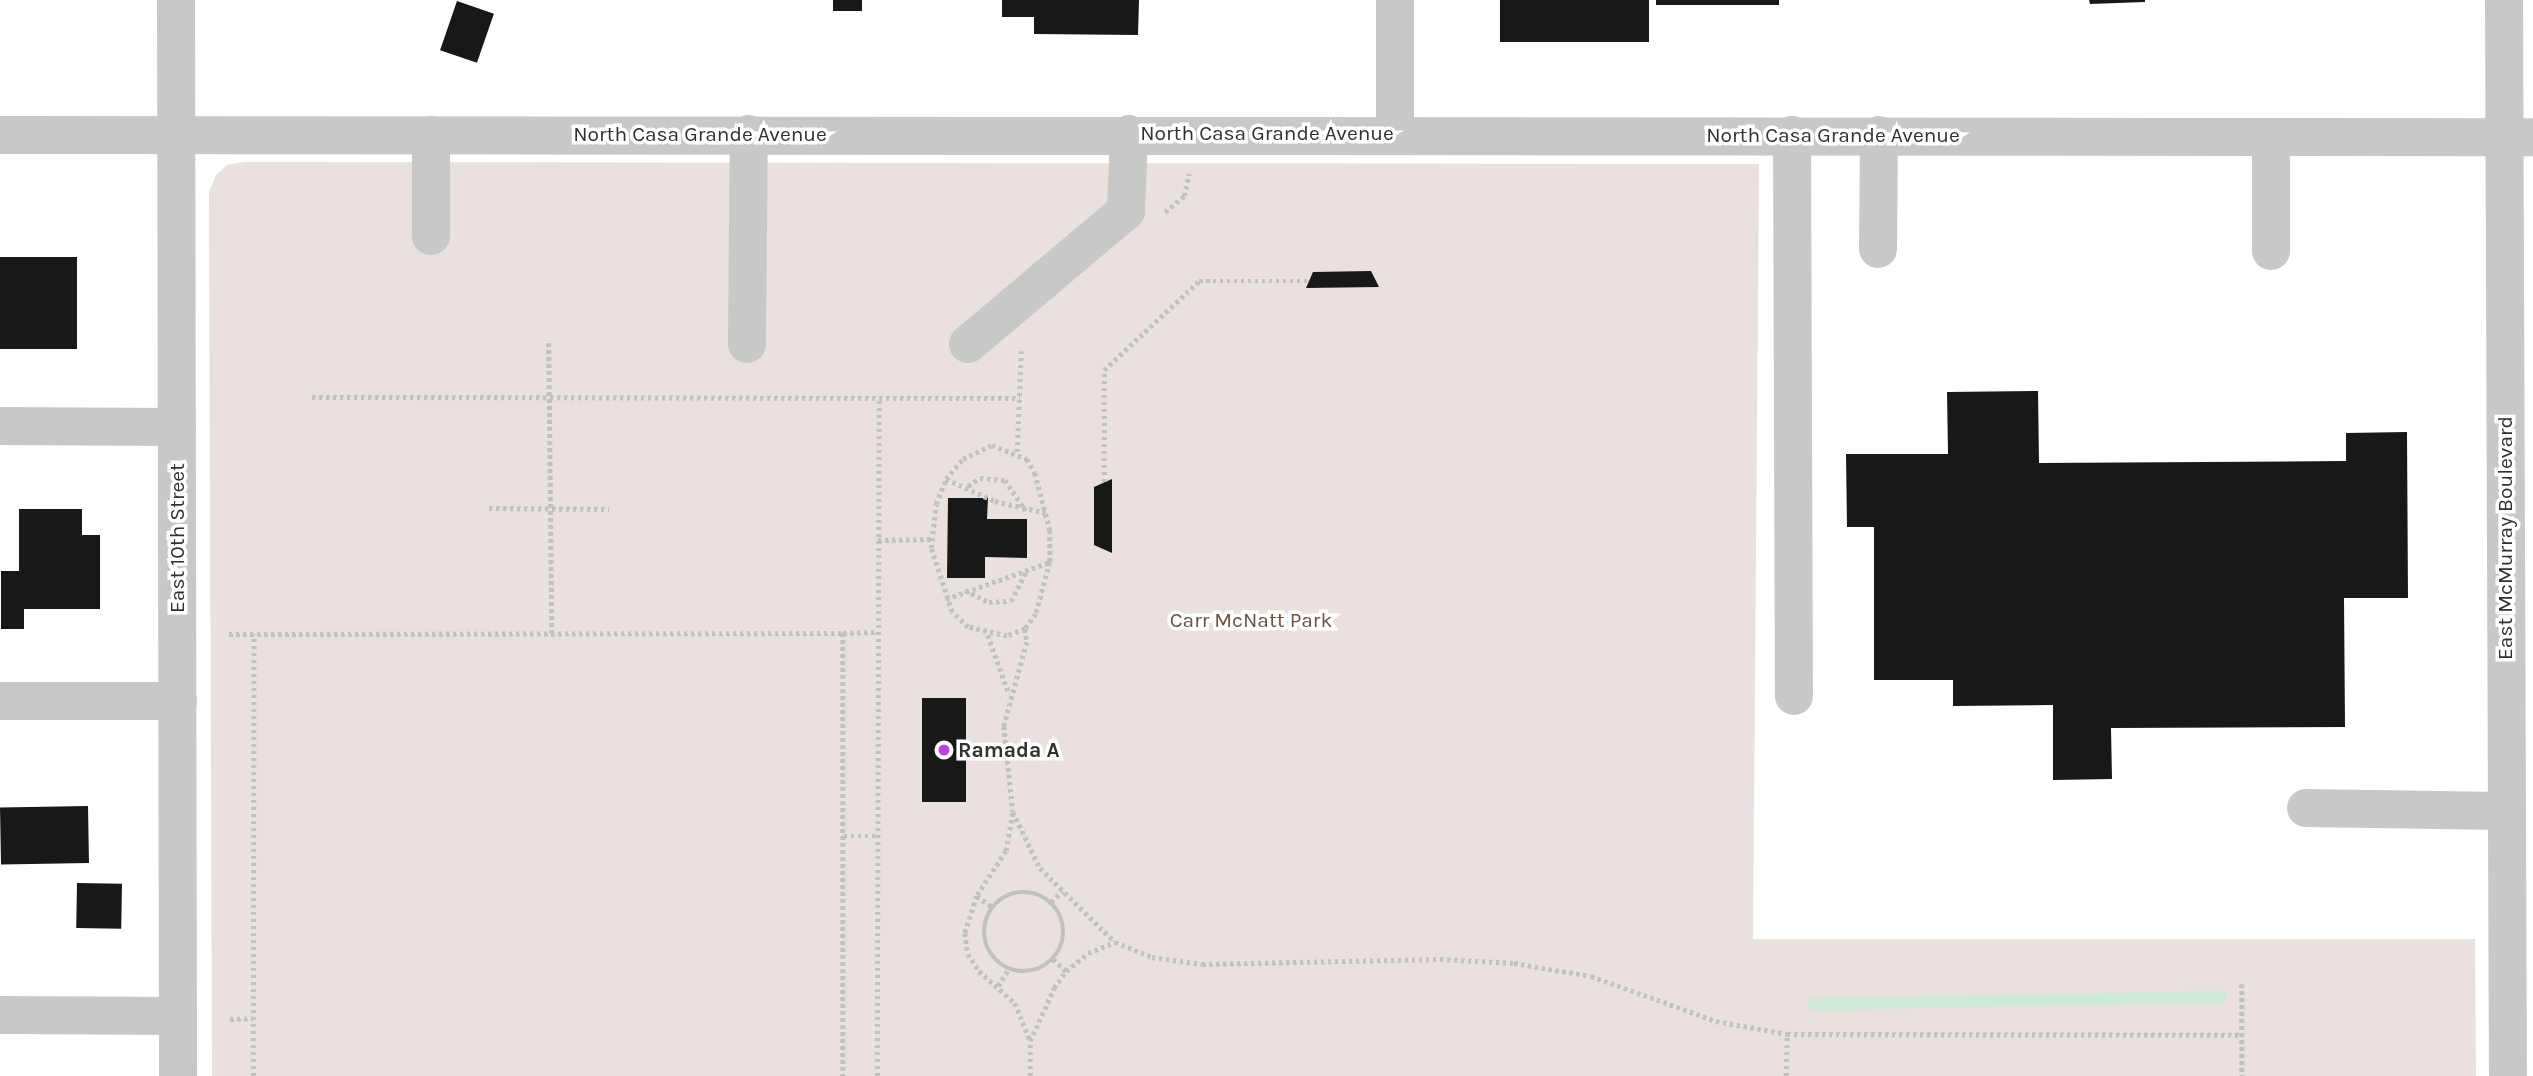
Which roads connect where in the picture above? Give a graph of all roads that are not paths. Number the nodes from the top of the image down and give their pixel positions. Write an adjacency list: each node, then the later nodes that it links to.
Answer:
1 (176, 0): 11 (street, East 10th Street)
2 (1395, 0): 4 (street)
3 (2504, 0): 13 (street, East McMurray Boulevard)
4 (1395, 133): 6 (street, North Casa Grande Avenue); 9 (street, North Casa Grande Avenue)
5 (749, 134): 6 (street, North Casa Grande Avenue); 8 (street, North Casa Grande Avenue); 17 (street)
6 (1129, 134): 18 (street)
7 (0, 135): 11 (street, North Casa Grande Avenue)
8 (430, 135): 11 (street, North Casa Grande Avenue); 14 (street)
9 (1793, 135): 10 (street, North Casa Grande Avenue); 22 (street)
10 (1879, 135): 12 (street, North Casa Grande Avenue); 15 (street)
11 (176, 136): 20 (street, East 10th Street)
12 (2271, 137): 13 (street, North Casa Grande Avenue); 16 (street)
13 (2519, 137): 21 (street, East McMurray Boulevard)
14 (431, 236)
15 (1878, 249)
16 (2271, 251)
17 (747, 344)
18 (968, 344)
19 (0, 426): 20 (street)
20 (177, 427): 24 (street, East 10th Street)
21 (2519, 456): 25 (street, East McMurray Boulevard)
22 (1794, 696)
23 (0, 701): 24 (street)
24 (178, 701): 29 (street, East 10th Street)
25 (2519, 746): 27 (street, East McMurray Boulevard)
26 (2306, 808): 27 (street)
27 (2504, 811): 30 (street, East McMurray Boulevard)
28 (0, 1014): 29 (street)
29 (178, 1016): 31 (street, East 10th Street)
30 (2516, 1053)
31 (178, 1076)

